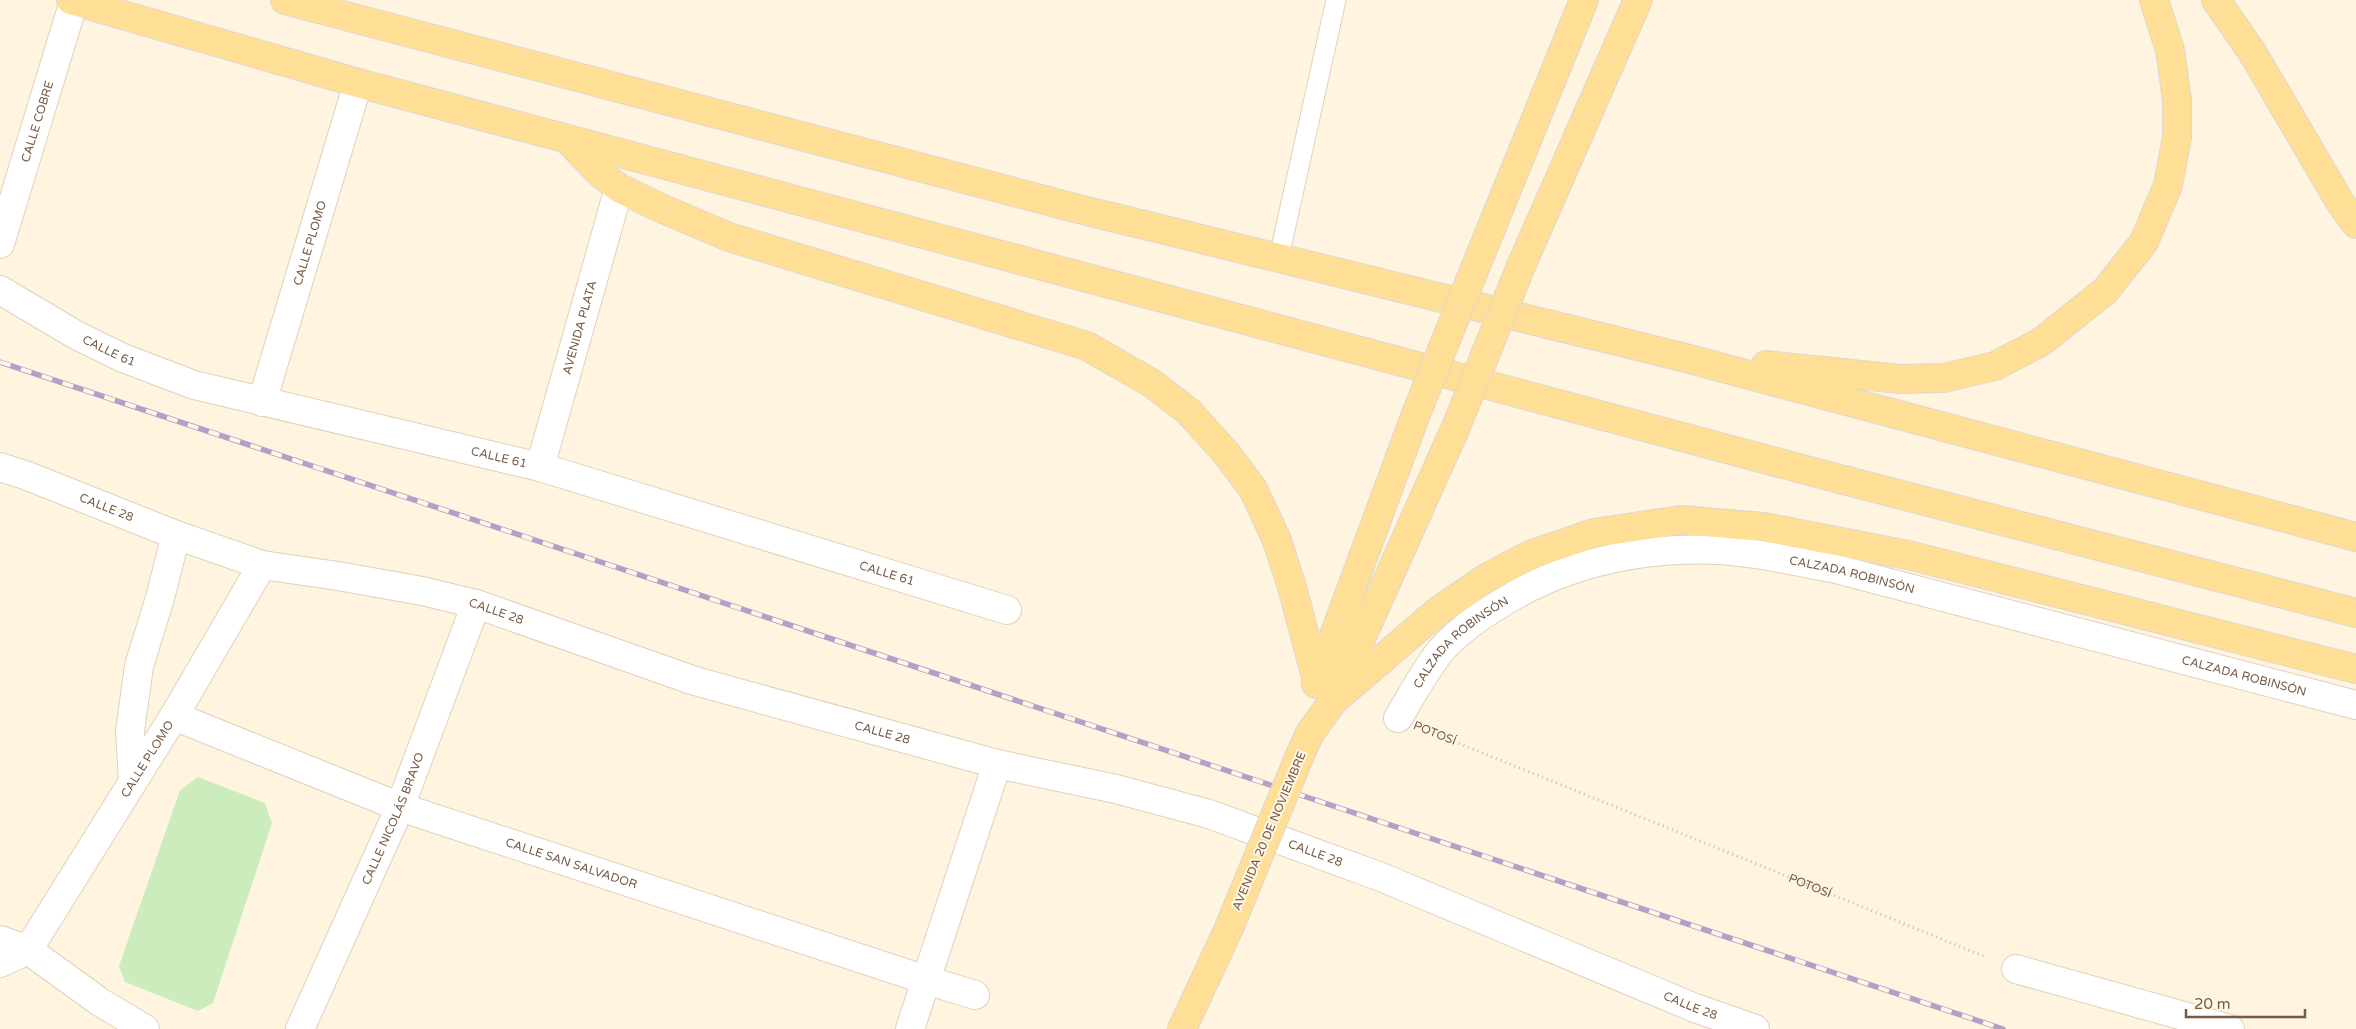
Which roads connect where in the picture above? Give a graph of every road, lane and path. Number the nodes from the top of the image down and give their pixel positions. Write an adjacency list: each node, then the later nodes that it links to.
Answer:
1 (73, 0): 8 (main road); 12 (street, CALLE COBRE)
2 (1336, 0): 13 (lane)
3 (1584, 0): 26 (main road, bridge)
4 (1638, 0): 26 (main road, bridge)
5 (2154, 0): 15 (main road)
6 (2216, 0): 11 (main road)
7 (293, 1): 13 (main road)
8 (358, 83): 9 (main road); 16 (street, CALLE PLOMO)
9 (566, 138): 10 (main road); 24 (main road)
10 (619, 188): 18 (street, AVENIDA PLATA); 26 (main road)
11 (2356, 224)
12 (0, 244)
13 (1279, 257): 15 (main road)
14 (0, 290): 16 (street, CALLE 61)
15 (1682, 357): 20 (main road)
16 (262, 402): 18 (street, CALLE 61)
17 (0, 467): 19 (street, CALLE 28)
18 (540, 467): 23 (street, CALLE 61)
19 (176, 535): 21 (street, CALLE 28); 31 (street)
20 (2356, 537)
21 (262, 565): 22 (street, CALLE 28); 28 (street, CALLE PLOMO)
22 (476, 604): 30 (street, CALLE 28); 32 (street, CALLE NICOLÁS BRAVO)
23 (1007, 610)
24 (2356, 612)
25 (2356, 669): 26 (main road)
26 (1325, 691): 43 (main road, AVENIDA 20 DE NOVIEMBRE, bridge)
27 (2356, 705): 29 (street, CALZADA ROBINSÓN)
28 (174, 716): 31 (street, CALLE PLOMO); 32 (street, CALLE SAN SALVADOR)
29 (1398, 718): 36 (path, POTOSÍ)
30 (997, 764): 37 (street); 39 (street, CALLE 28)
31 (133, 780): 34 (street, CALLE PLOMO)
32 (400, 806): 37 (street, CALLE SAN SALVADOR); 41 (street, CALLE NICOLÁS BRAVO)
33 (0, 940): 34 (street)
34 (28, 950): 35 (street); 40 (street)
35 (0, 963)
36 (2016, 969): 45 (street)
37 (926, 980): 38 (street, CALLE SAN SALVADOR); 42 (street)
38 (975, 995)
39 (1692, 1019): 44 (street, CALLE 28)
40 (145, 1029)
41 (300, 1029)
42 (910, 1029)
43 (1182, 1029)
44 (1755, 1029)
45 (2230, 1029)

